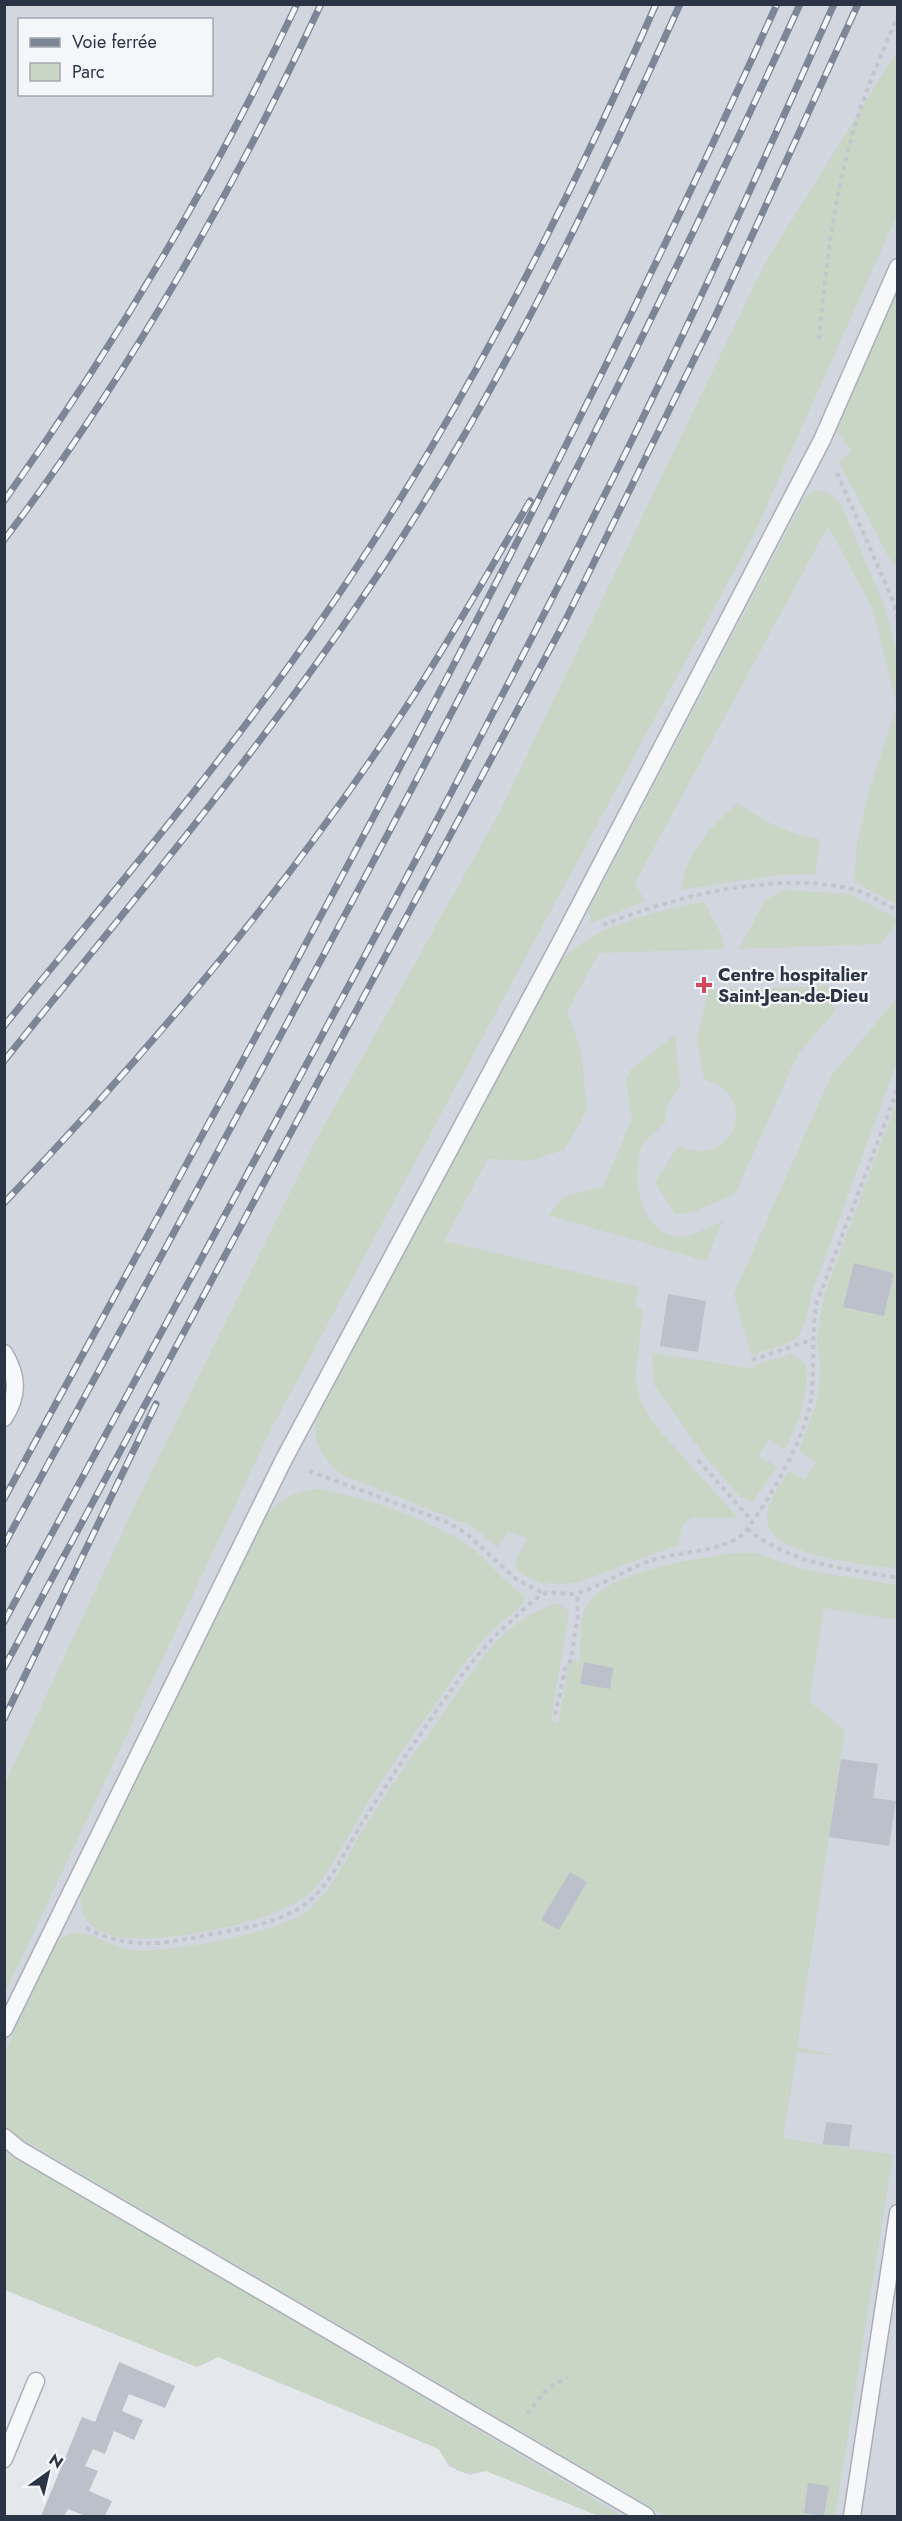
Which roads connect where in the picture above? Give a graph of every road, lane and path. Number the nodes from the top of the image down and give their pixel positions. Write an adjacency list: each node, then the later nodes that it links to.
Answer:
1 (897, 15): 3 (path)
2 (897, 267): 4 (lane)
3 (819, 339)
4 (822, 440): 5 (path); 8 (lane)
5 (896, 601): 6 (path)
6 (897, 619)
7 (897, 911): 8 (path)
8 (560, 943): 15 (lane)
9 (897, 1088): 10 (path)
10 (811, 1340): 12 (path); 16 (path)
11 (4, 1353): 13 (lane)
12 (753, 1360)
13 (4, 1418)
14 (698, 1460): 16 (path)
15 (283, 1461): 19 (path); 22 (lane)
16 (752, 1521): 17 (path)
17 (747, 1529): 18 (path); 20 (path)
18 (897, 1578)
19 (544, 1593): 20 (path); 22 (path)
20 (577, 1593): 21 (path)
21 (555, 1715)
22 (59, 1914): 23 (lane)
23 (4, 2029)
24 (4, 2136): 28 (lane)
25 (897, 2213): 31 (lane)
26 (568, 2377): 28 (path)
27 (36, 2381): 29 (lane)
28 (513, 2438): 30 (lane)
29 (4, 2459)
30 (646, 2517)
31 (852, 2517)

